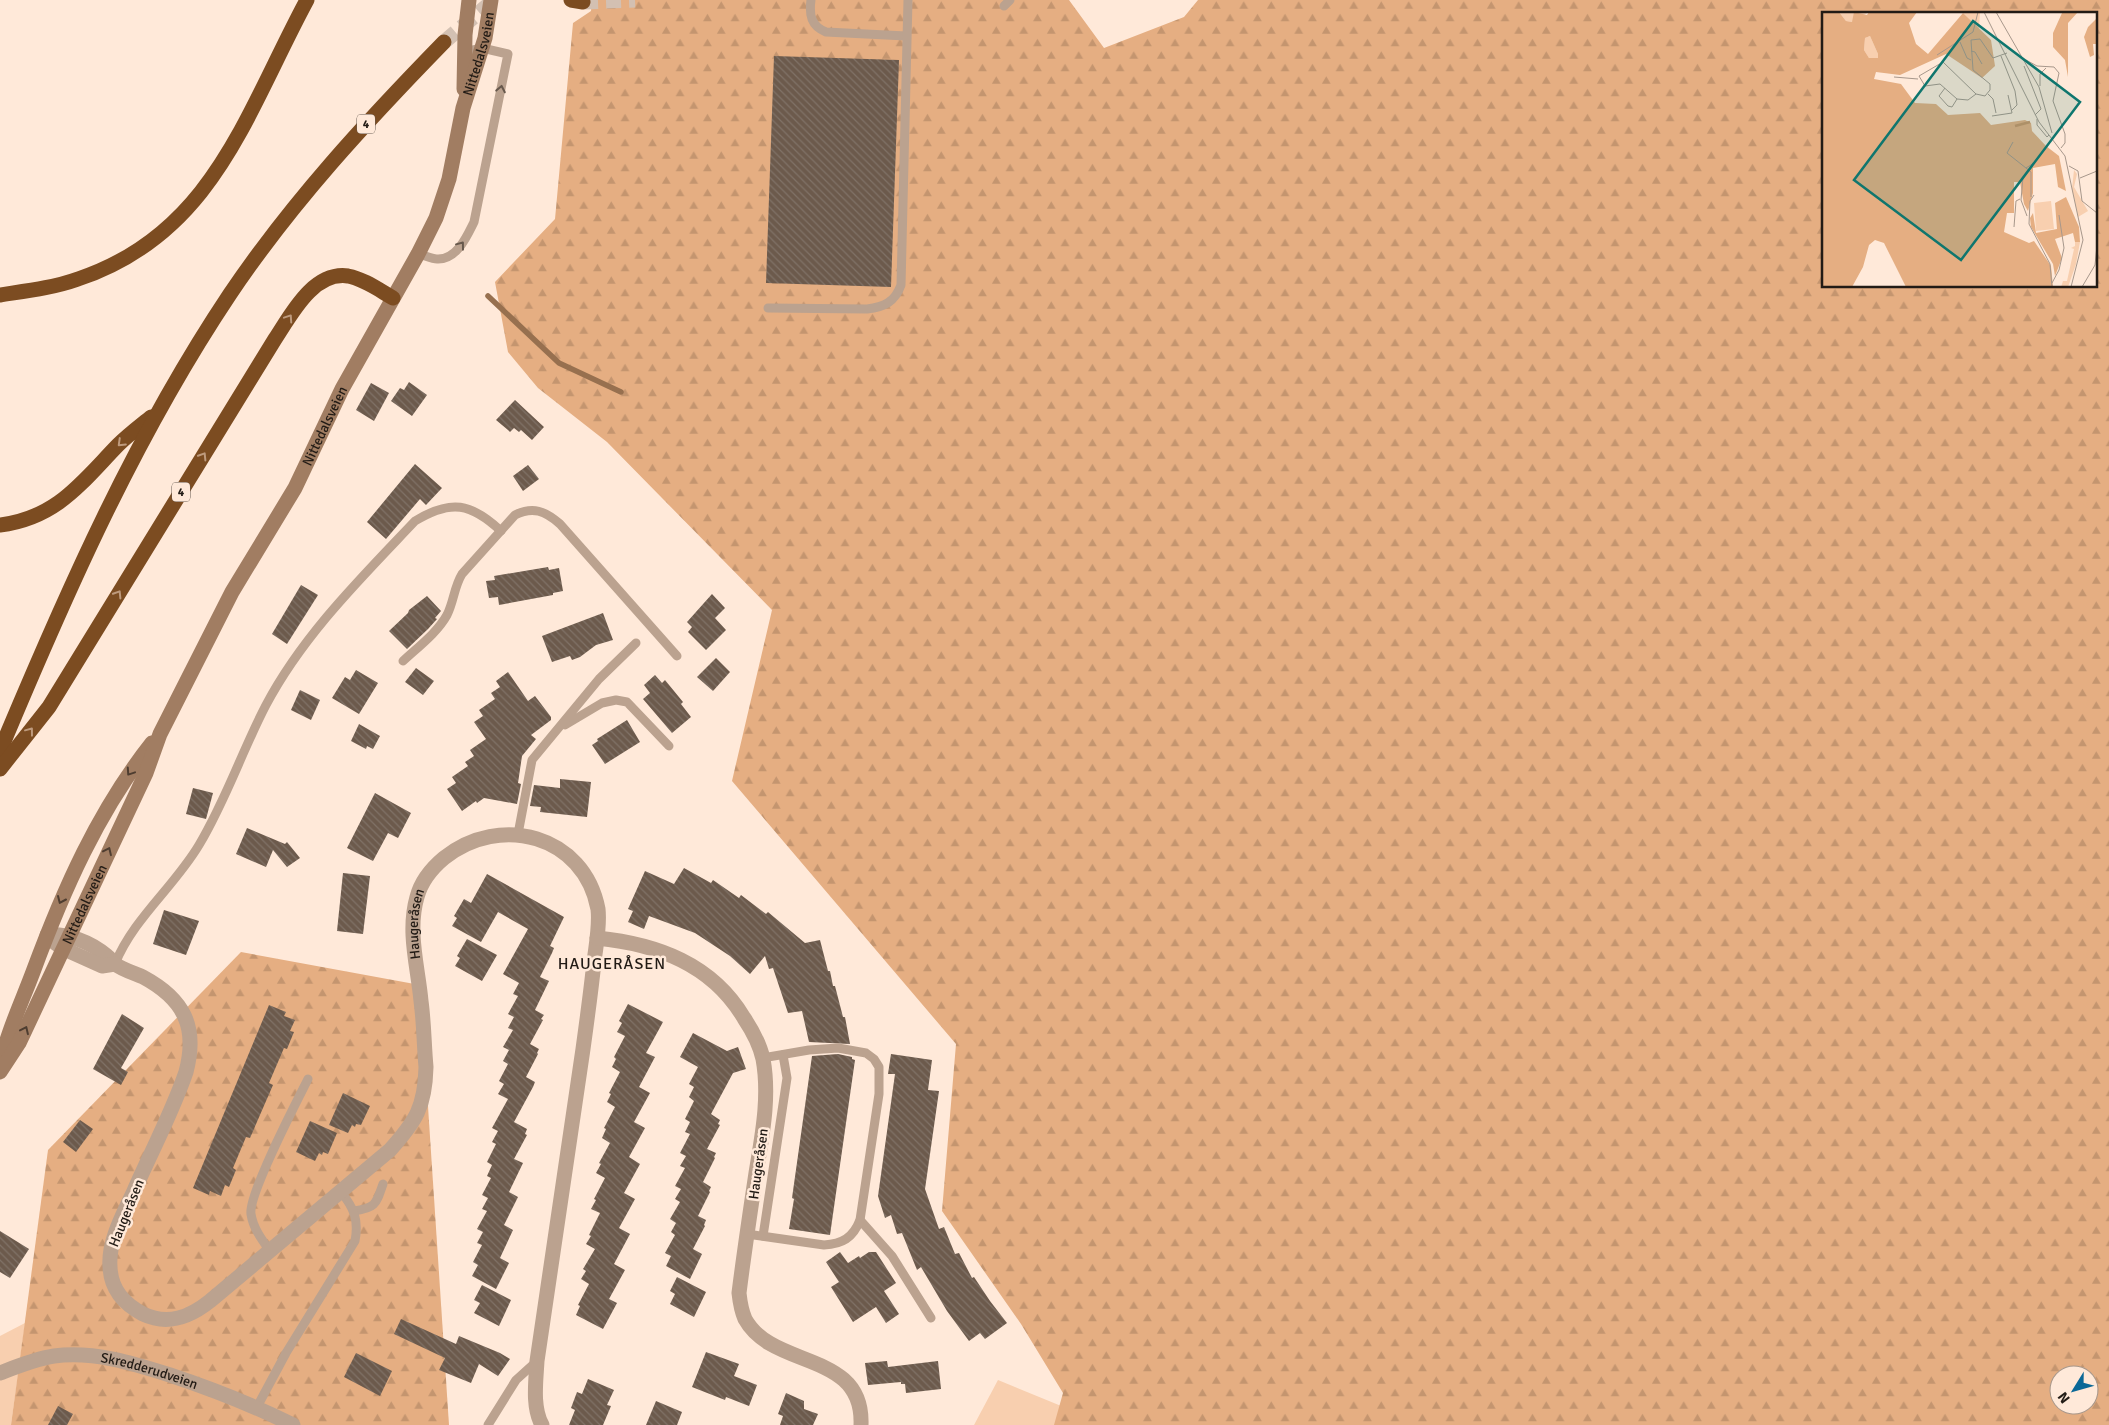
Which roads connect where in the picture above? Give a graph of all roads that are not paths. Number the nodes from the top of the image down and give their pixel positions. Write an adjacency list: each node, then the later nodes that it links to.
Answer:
1 (307, 0): 12 (highway)
2 (469, 0): 9 (main road, Nittedalsveien)
3 (491, 0): 8 (main road, Nittedalsveien)
4 (811, 0): 6 (lane)
5 (908, 0): 6 (lane)
6 (906, 36): 14 (lane)
7 (444, 42): 15 (highway, 4)
8 (482, 48): 9 (lane); 10 (main road, Nittedalsveien); 11 (lane, one-way to 8)
9 (464, 52): 10 (main road, Nittedalsveien)
10 (463, 108): 11 (main road, Nittedalsveien)
11 (418, 254): 13 (main road, Nittedalsveien)
12 (0, 294)
13 (394, 298): 22 (main road, Nittedalsveien); 25 (highway, 4, one-way to 13)
14 (768, 308)
15 (158, 411): 16 (highway, 4, one-way to 16); 24 (highway, 4)
16 (0, 525)
17 (501, 531): 19 (lane); 20 (lane); 30 (lane)
18 (636, 642): 21 (lane)
19 (677, 656)
20 (403, 661)
21 (560, 727): 23 (lane); 26 (lane)
22 (160, 734): 27 (main road, Nittedalsveien, one-way to 27); 29 (main road, Nittedalsveien, one-way to 22)
23 (670, 746)
24 (0, 751)
25 (0, 769)
26 (518, 834): 28 (street, Haugeråsen); 37 (street, Haugeråsen)
27 (47, 935): 29 (street, Haugeråsen); 33 (main road, Nittedalsveien)
28 (597, 938): 32 (street, Haugeråsen); 44 (street, Haugeråsen)
29 (65, 942): 30 (street, Haugeråsen); 34 (main road, Nittedalsveien, one-way to 29)
30 (114, 964): 42 (street, Haugeråsen)
31 (783, 1055): 32 (lane); 39 (lane); 41 (lane)
32 (762, 1058): 40 (street, Haugeråsen)
33 (0, 1068)
34 (0, 1072)
35 (308, 1079): 42 (lane)
36 (383, 1184): 38 (lane)
37 (340, 1192): 38 (lane); 42 (street, Haugeråsen)
38 (354, 1211): 46 (lane)
39 (860, 1220): 41 (lane); 43 (lane)
40 (747, 1234): 41 (lane); 50 (street, Haugeråsen)
41 (763, 1236)
42 (270, 1251)
43 (931, 1318)
44 (537, 1361): 48 (lane); 49 (street, Haugeråsen)
45 (0, 1372): 46 (street, Skredderudveien)
46 (257, 1407): 47 (street, Skredderudveien)
47 (293, 1425)
48 (488, 1425)
49 (542, 1425)
50 (861, 1425)

